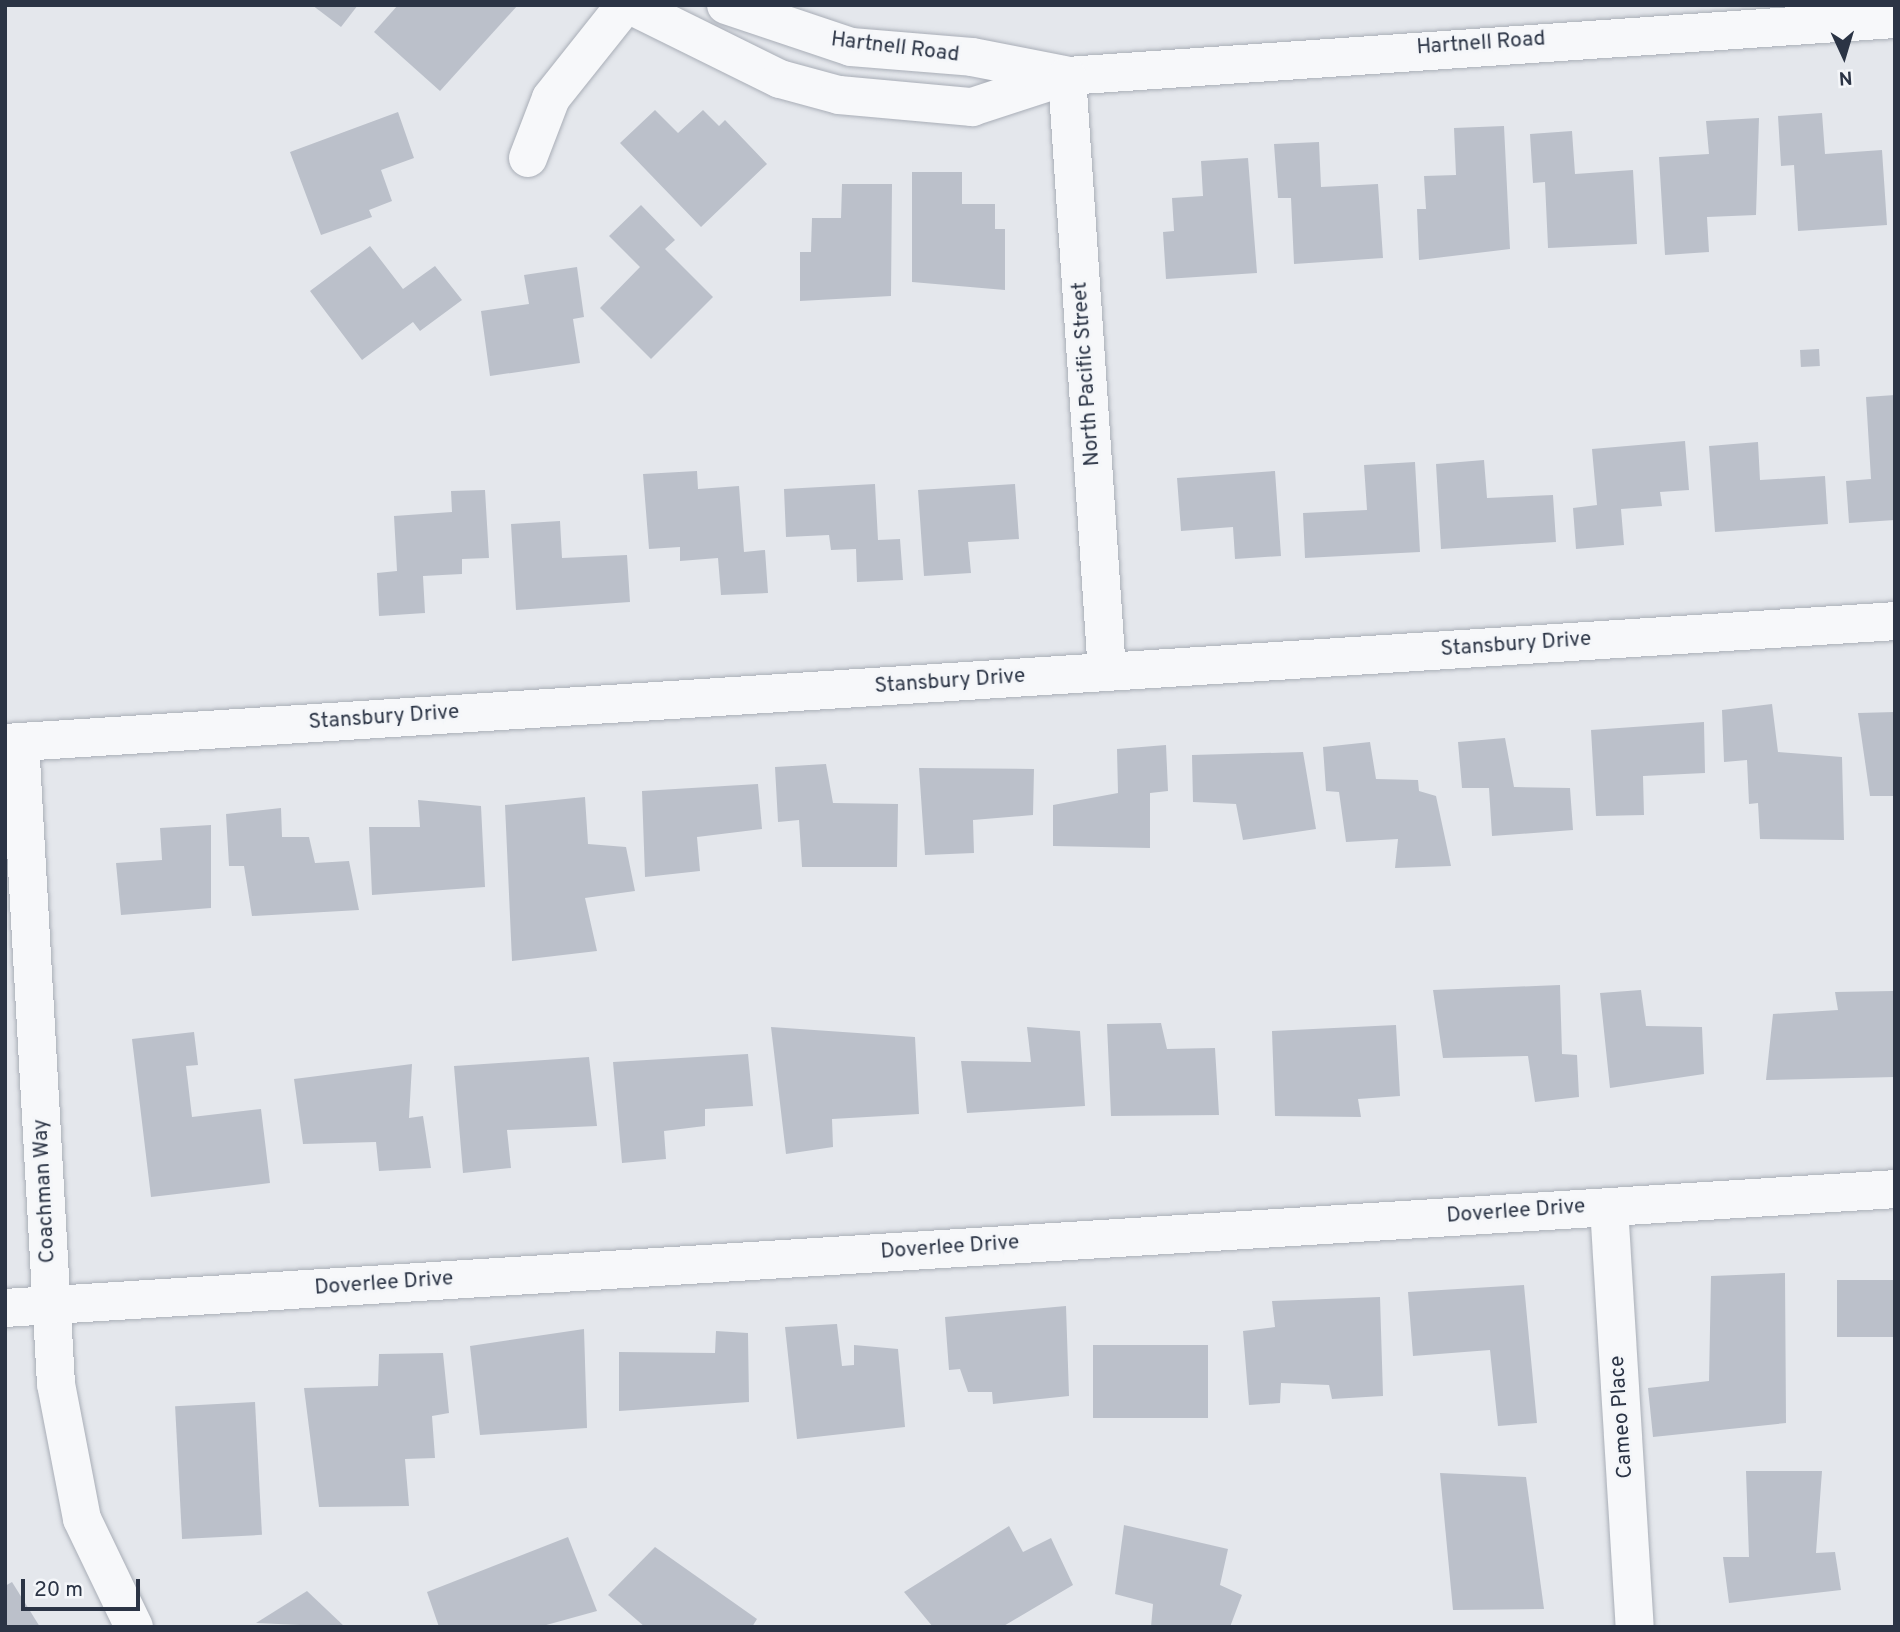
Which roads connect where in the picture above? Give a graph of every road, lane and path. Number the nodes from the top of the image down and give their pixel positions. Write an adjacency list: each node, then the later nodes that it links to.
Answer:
1 (627, 5): 4 (street, Hartnell Road); 5 (street)
2 (726, 5): 4 (street, Hartnell Road)
3 (1895, 19): 4 (street, Hartnell Road)
4 (1067, 76): 7 (street, North Pacific Street)
5 (528, 158)
6 (1895, 621): 7 (street, Stansbury Drive)
7 (1107, 672): 8 (street, Stansbury Drive)
8 (12, 742): 11 (street, Coachman Way)
9 (1895, 1189): 10 (street, Doverlee Drive)
10 (1609, 1207): 11 (street, Doverlee Drive); 14 (street, Cameo Place)
11 (51, 1305): 12 (street, Doverlee Drive); 13 (street, Coachman Way)
12 (5, 1308)
13 (134, 1627)
14 (1634, 1627)

